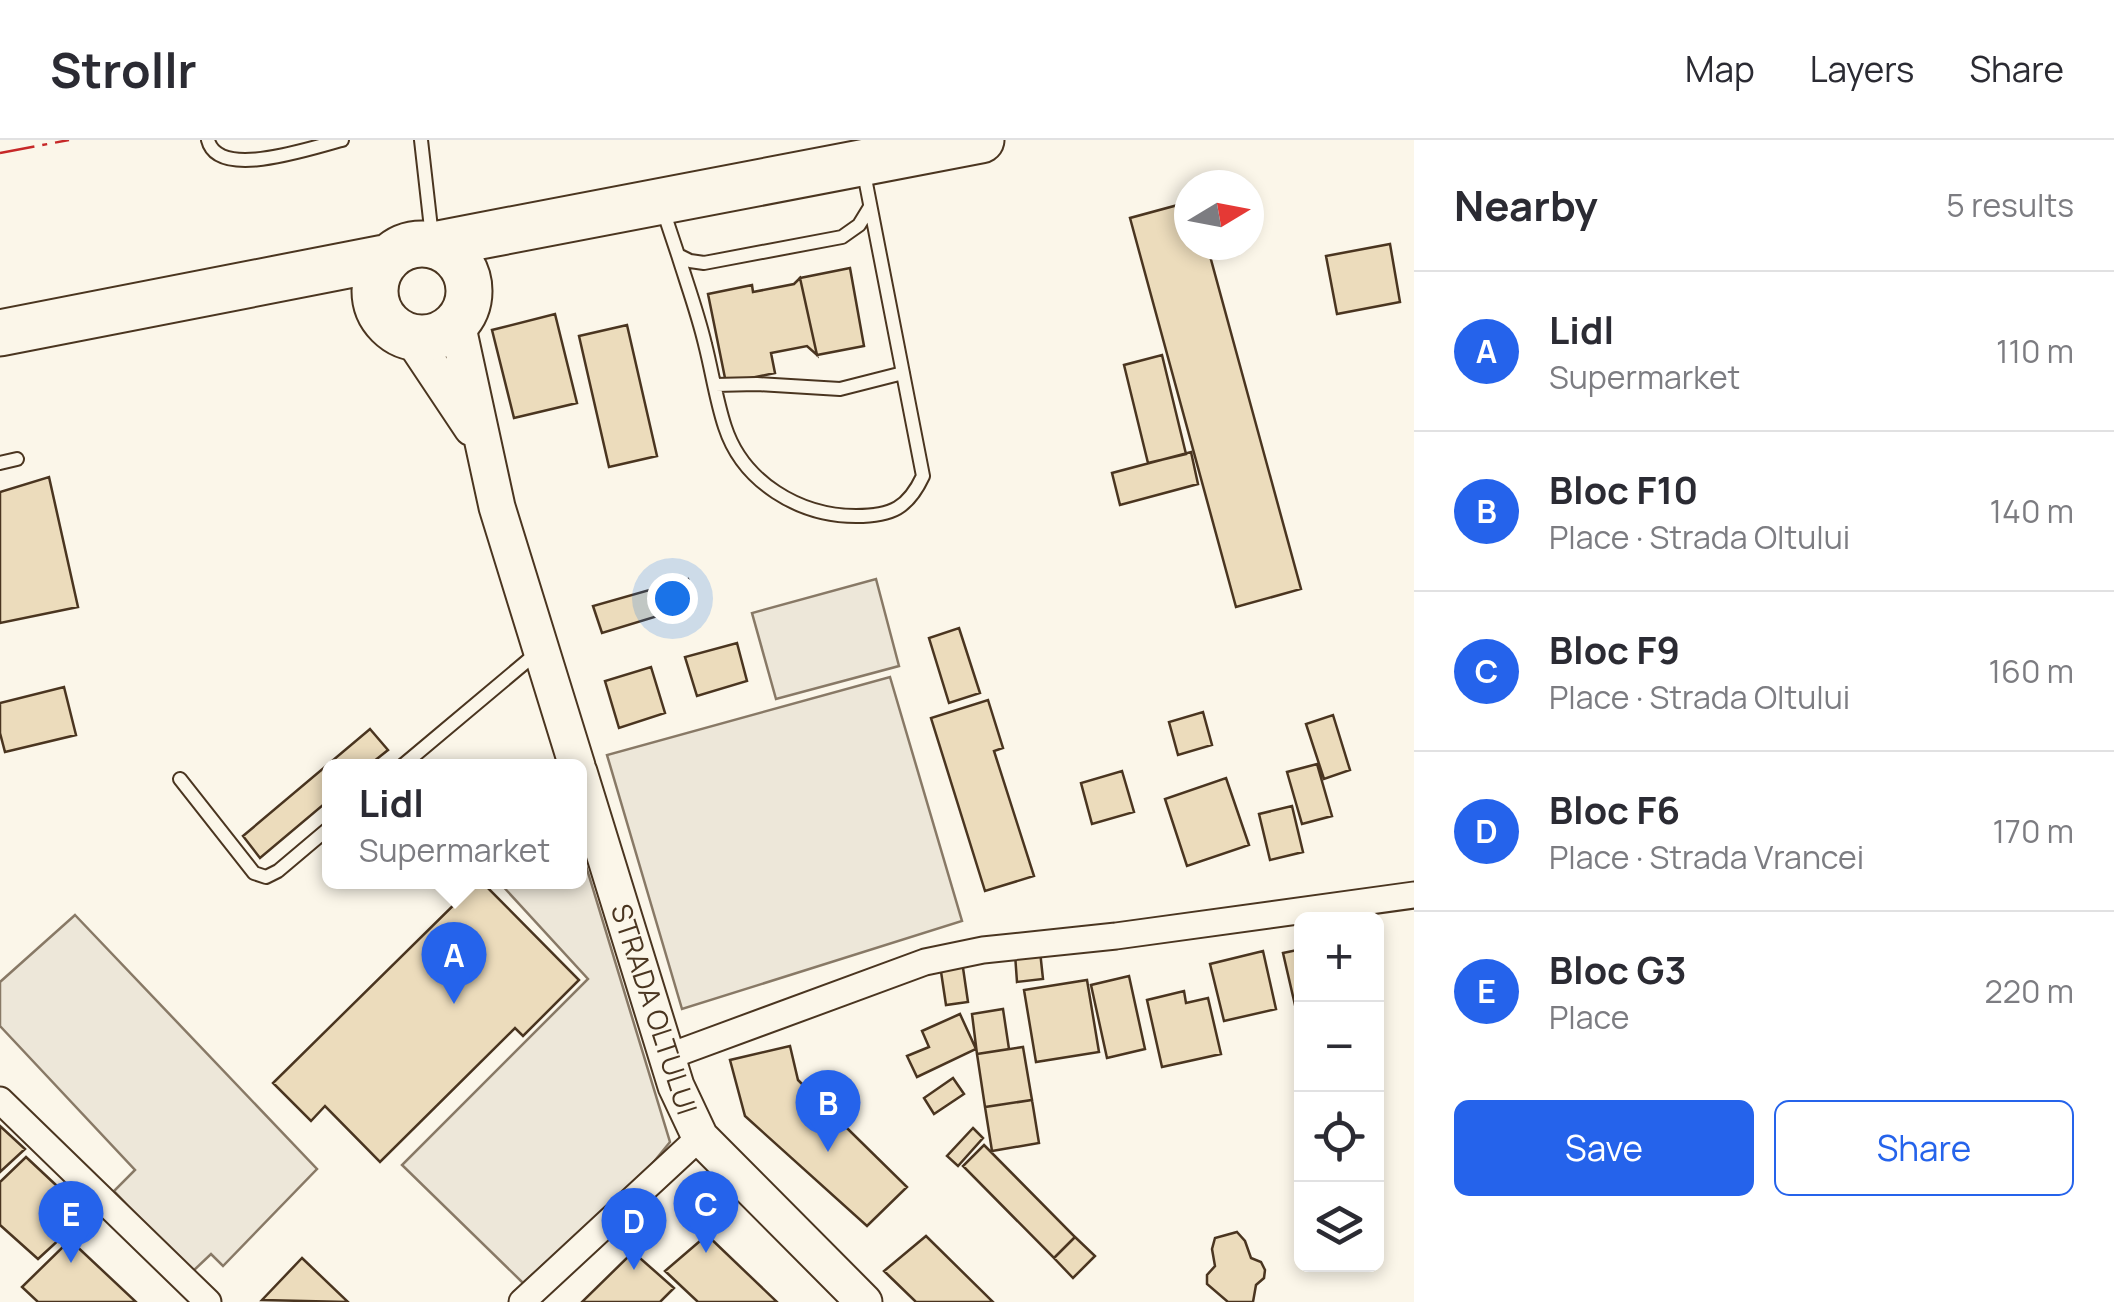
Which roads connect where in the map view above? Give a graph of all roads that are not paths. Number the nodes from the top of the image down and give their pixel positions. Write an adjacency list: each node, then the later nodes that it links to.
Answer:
1 (208, 140): 2 (lane)
2 (342, 140)
3 (422, 140): 9 (lane)
4 (981, 140): 5 (highway)
5 (862, 163): 6 (highway); 7 (lane)
6 (660, 203): 8 (highway); 10 (lane)
7 (870, 207): 10 (lane); 16 (lane)
8 (537, 226): 9 (highway); 13 (highway)
9 (433, 245): 11 (highway); 13 (highway)
10 (678, 254): 17 (lane)
11 (389, 256): 12 (highway); 14 (highway)
12 (300, 274): 14 (highway); 15 (highway)
13 (463, 307): 14 (highway); 18 (street, STRADA OLTULUI)
14 (397, 328): 18 (street, STRADA OLTULUI)
15 (0, 333)
16 (903, 373): 17 (lane); 17 (lane)
17 (715, 385)
18 (481, 442): 21 (street, STRADA OLTULUI)
19 (18, 459): 20 (lane)
20 (0, 463)
21 (541, 649): 22 (lane); 23 (street, STRADA OLTULUI)
22 (410, 759)
23 (575, 759)
24 (180, 780): 26 (lane)
25 (587, 798): 28 (street, STRADA OLTULUI)
26 (322, 834)
27 (1414, 896): 28 (street)
28 (667, 1056): 30 (street, STRADA OLTULUI)
29 (0, 1100): 31 (street)
30 (700, 1137): 32 (street); 33 (street, STRADA OLTULUI)
31 (208, 1302)
32 (522, 1302)
33 (864, 1302)

